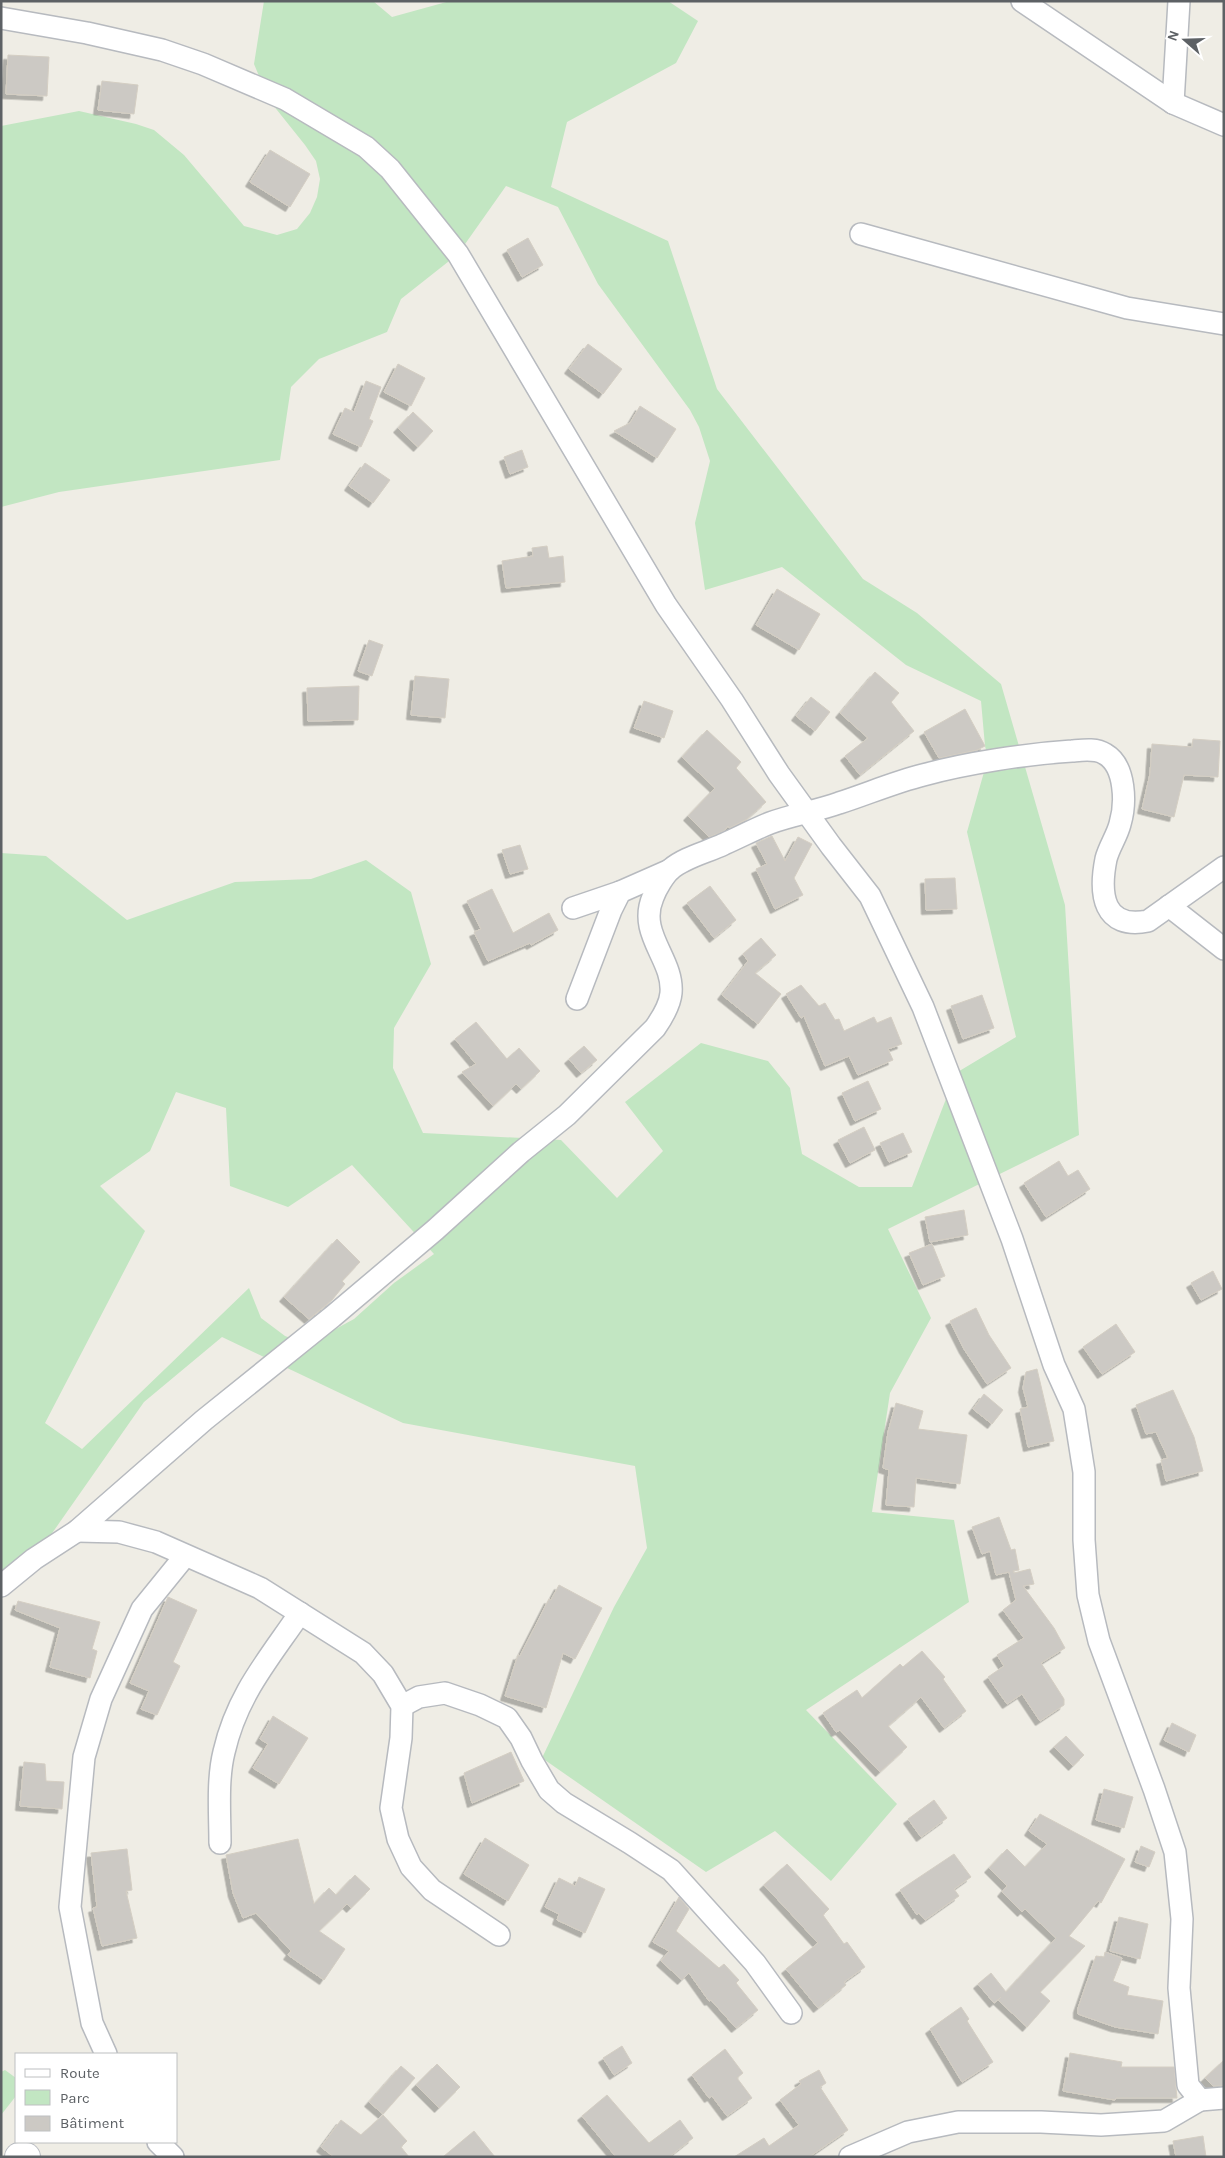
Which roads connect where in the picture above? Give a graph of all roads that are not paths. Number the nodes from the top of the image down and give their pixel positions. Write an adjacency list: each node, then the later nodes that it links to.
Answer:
1 (1022, 1): 4 (street)
2 (1179, 1): 4 (street)
3 (1, 18): 8 (street)
4 (1174, 103): 5 (street)
5 (1224, 125)
6 (861, 234): 7 (street)
7 (1224, 324)
8 (808, 814): 10 (street); 12 (street); 26 (street)
9 (1224, 867): 12 (street)
10 (670, 870): 11 (street); 16 (street)
11 (620, 892): 13 (street); 15 (street)
12 (1169, 906): 14 (street)
13 (573, 908)
14 (1224, 949)
15 (577, 999)
16 (76, 1530): 17 (street); 18 (street)
17 (185, 1556): 19 (street); 24 (street)
18 (1, 1586)
19 (300, 1613): 20 (street); 21 (street)
20 (402, 1706): 22 (street); 23 (street)
21 (220, 1843)
22 (499, 1936)
23 (791, 2013)
24 (106, 2053)
25 (1224, 2098): 26 (street)
26 (1200, 2100): 31 (street)
27 (159, 2143): 30 (street)
28 (19, 2157): 29 (street)
29 (26, 2157)
30 (173, 2157)
31 (850, 2157)

